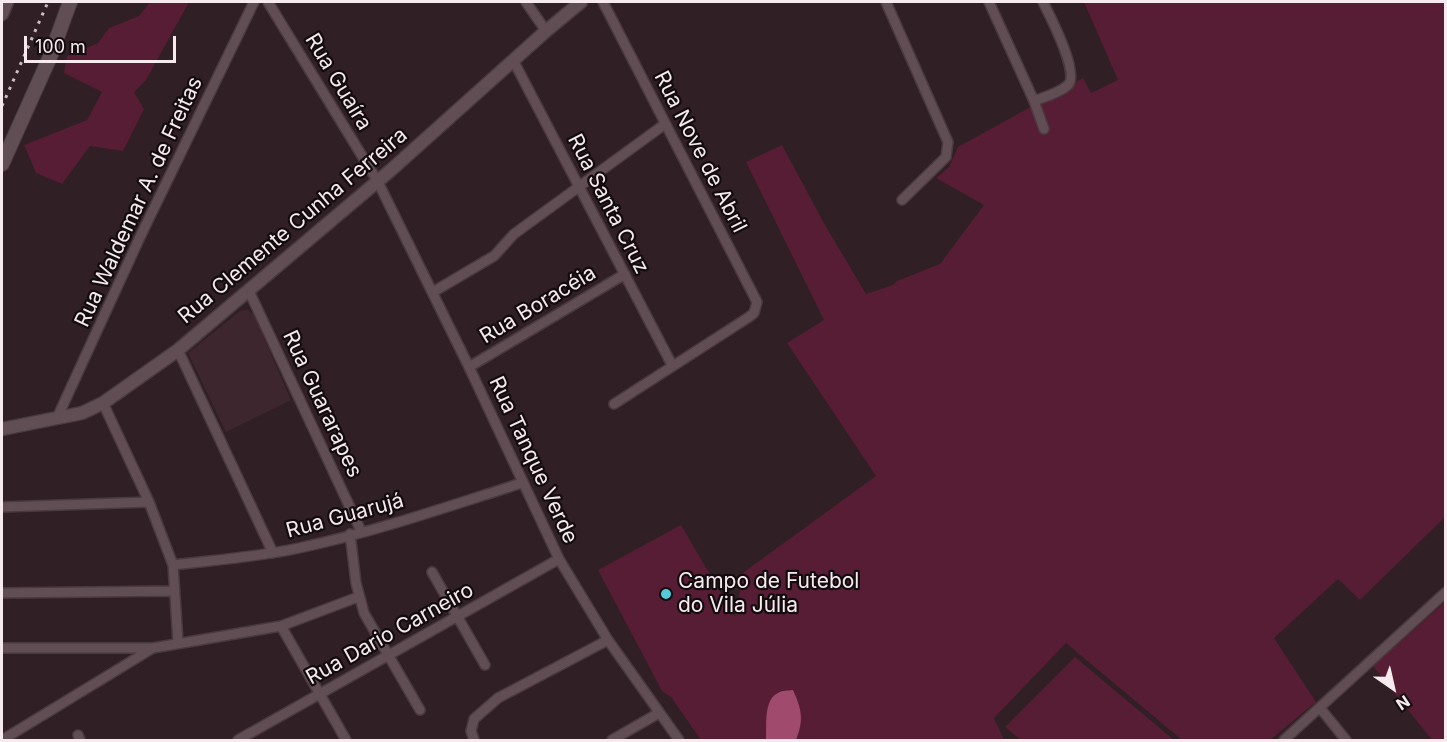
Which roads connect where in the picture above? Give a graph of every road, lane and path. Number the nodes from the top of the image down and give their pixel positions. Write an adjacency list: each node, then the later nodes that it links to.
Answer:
1 (7, 2): 11 (street)
2 (70, 2): 17 (main road)
3 (255, 2): 29 (street, Rua Waldemar A. de Freitas)
4 (268, 2): 18 (street, Rua Guaíra)
5 (526, 2): 12 (street)
6 (581, 2): 12 (street, Rua Clemente Cunha Ferreira)
7 (603, 2): 15 (street, Rua Nove de Abril)
8 (886, 2): 20 (street)
9 (989, 2): 14 (street)
10 (1043, 2): 14 (street)
11 (2, 14)
12 (546, 31): 13 (street, Rua Clemente Cunha Ferreira)
13 (513, 60): 18 (street, Rua Clemente Cunha Ferreira); 19 (street, Rua Santa Cruz)
14 (1034, 101): 16 (street)
15 (665, 124): 19 (street); 26 (street, Rua Nove de Abril)
16 (1044, 129)
17 (2, 164)
18 (378, 182): 22 (street, Rua Clemente Cunha Ferreira); 23 (street, Rua Tanque Verde)
19 (579, 188): 21 (street, Rua Santa Cruz); 23 (street)
20 (902, 200)
21 (624, 274): 25 (street, Rua Boracéia); 26 (street, Rua Santa Cruz)
22 (249, 291): 24 (street, Rua Clemente Cunha Ferreira); 34 (street, Rua Guararapes)
23 (433, 292): 25 (street, Rua Tanque Verde)
24 (178, 350): 27 (street, Rua Clemente Cunha Ferreira); 36 (street)
25 (469, 366): 31 (street, Rua Tanque Verde)
26 (672, 366): 28 (street)
27 (103, 403): 29 (street, Rua Clemente Cunha Ferreira); 32 (street)
28 (614, 404)
29 (57, 418): 30 (street, Rua Clemente Cunha Ferreira)
30 (2, 429)
31 (522, 483): 34 (street, Rua Guarujá); 37 (street, Rua Tanque Verde)
32 (149, 502): 33 (street); 38 (street)
33 (2, 507)
34 (361, 531): 35 (street, Rua Guarujá)
35 (351, 534): 36 (street, Rua Guarujá); 43 (street)
36 (273, 553): 38 (street, Rua Guarujá)
37 (559, 559): 44 (street, Rua Dario Carneiro); 46 (street, Rua Tanque Verde)
38 (173, 565): 40 (street)
39 (432, 572): 44 (street)
40 (175, 591): 42 (street); 47 (street)
41 (1446, 592): 53 (street)
42 (2, 593)
43 (358, 597): 45 (street); 50 (street)
44 (459, 616): 50 (street, Rua Dario Carneiro); 51 (street)
45 (281, 626): 47 (street); 52 (street)
46 (608, 640): 55 (street, Rua Tanque Verde); 59 (street)
47 (178, 642): 49 (street)
48 (2, 648): 49 (street)
49 (153, 648): 56 (street)
50 (388, 657): 52 (street, Rua Dario Carneiro); 54 (street)
51 (485, 665)
52 (320, 695): 57 (street, Rua Dario Carneiro); 58 (street)
53 (1320, 708): 62 (street); 63 (street)
54 (420, 710)
55 (659, 713): 60 (street); 61 (street, Rua Tanque Verde)
56 (2, 740)
57 (238, 741)
58 (346, 741)
59 (474, 741)
60 (612, 741)
61 (679, 741)
62 (1284, 741)
63 (1346, 741)

